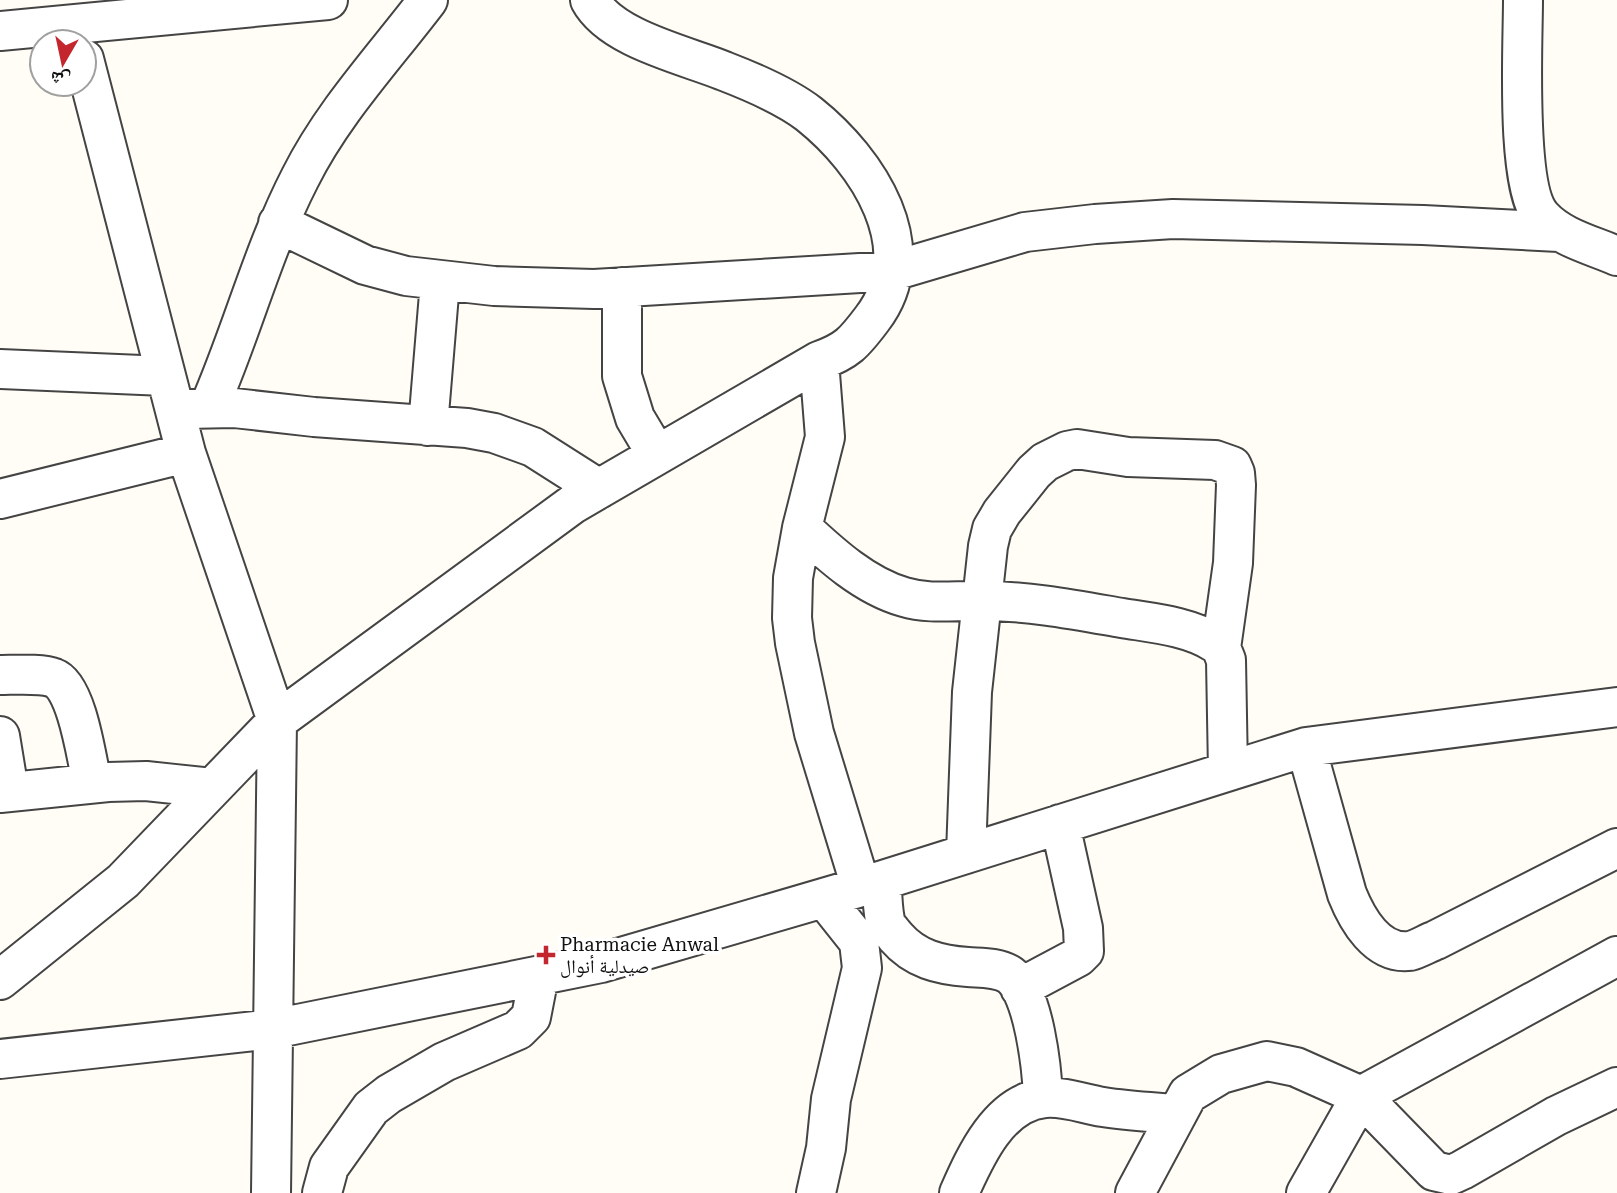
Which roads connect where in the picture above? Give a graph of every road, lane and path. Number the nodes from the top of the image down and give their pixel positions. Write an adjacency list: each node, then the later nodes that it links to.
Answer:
1 (328, 0): 5 (street)
2 (428, 0): 9 (street)
3 (590, 0): 12 (street)
4 (1523, 0): 10 (street)
5 (98, 29)
6 (0, 31): 7 (street)
7 (28, 31)
8 (95, 98): 17 (street)
9 (278, 223): 13 (street); 17 (street)
10 (1559, 232): 11 (street); 12 (street)
11 (1617, 257)
12 (893, 271): 14 (street); 15 (street)
13 (440, 282): 14 (street); 18 (street)
14 (622, 287): 20 (street)
15 (819, 362): 20 (street); 23 (street)
16 (0, 369): 17 (street)
17 (183, 398): 18 (street); 19 (street)
18 (428, 426): 21 (street)
19 (186, 453): 22 (street); 28 (street)
20 (657, 456): 21 (street)
21 (599, 489): 28 (street)
22 (0, 499)
23 (802, 528): 24 (street); 38 (street)
24 (983, 601): 25 (street); 25 (street); 36 (street)
25 (1221, 648): 31 (street)
26 (0, 675): 32 (street)
27 (1617, 706): 30 (street)
28 (277, 721): 33 (street); 44 (street)
29 (0, 736): 34 (street)
30 (1306, 747): 31 (street); 37 (street)
31 (1228, 771): 35 (street)
32 (92, 783): 33 (street); 34 (street)
33 (212, 788): 42 (street)
34 (5, 792)
35 (1060, 824): 36 (street); 43 (street)
36 (966, 855): 38 (street)
37 (1612, 863)
38 (871, 884): 39 (street); 43 (street)
39 (824, 898): 41 (street); 52 (street)
40 (1617, 956): 47 (street)
41 (539, 976): 44 (street); 51 (street)
42 (0, 980)
43 (1020, 988): 48 (street)
44 (273, 1029): 45 (street); 50 (street)
45 (0, 1059)
46 (1617, 1087): 47 (street)
47 (1360, 1096): 49 (street); 55 (street)
48 (1043, 1098): 49 (street); 53 (street)
49 (1177, 1114): 54 (street)
50 (271, 1193)
51 (322, 1193)
52 (816, 1193)
53 (959, 1193)
54 (1135, 1193)
55 (1306, 1193)

